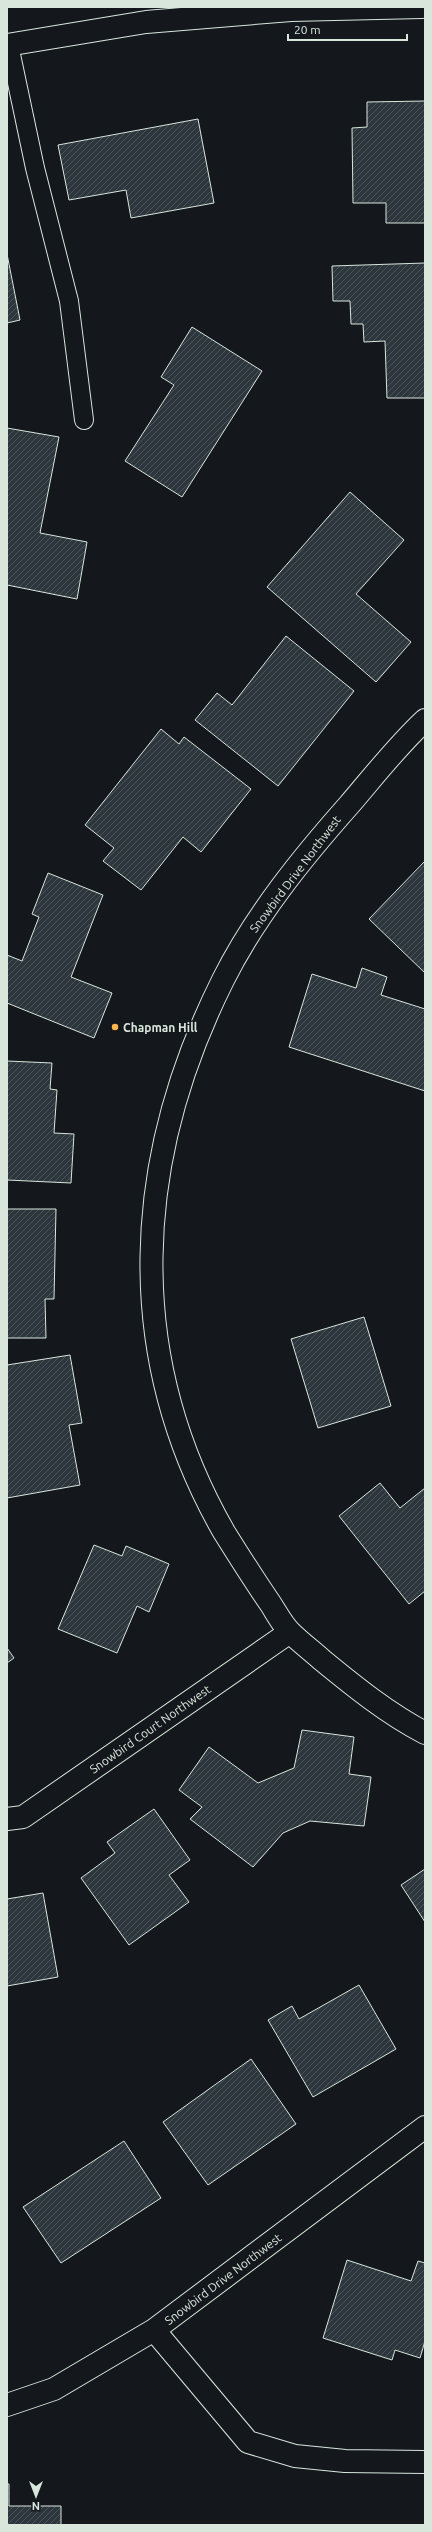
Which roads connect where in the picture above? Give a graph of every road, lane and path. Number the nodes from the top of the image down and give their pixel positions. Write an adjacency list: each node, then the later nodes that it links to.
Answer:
1 (422, 7): 2 (street)
2 (8, 45): 3 (lane)
3 (84, 420)
4 (425, 720): 5 (street, Snowbird Drive Northwest)
5 (290, 1632): 6 (street, Snowbird Drive Northwest); 7 (street, Snowbird Court Northwest)
6 (425, 1733)
7 (7, 1819)
8 (425, 2127): 9 (street, Snowbird Drive Northwest)
9 (154, 2330): 10 (street, Snowbird Drive Northwest); 11 (street)
10 (7, 2405)
11 (425, 2462)

